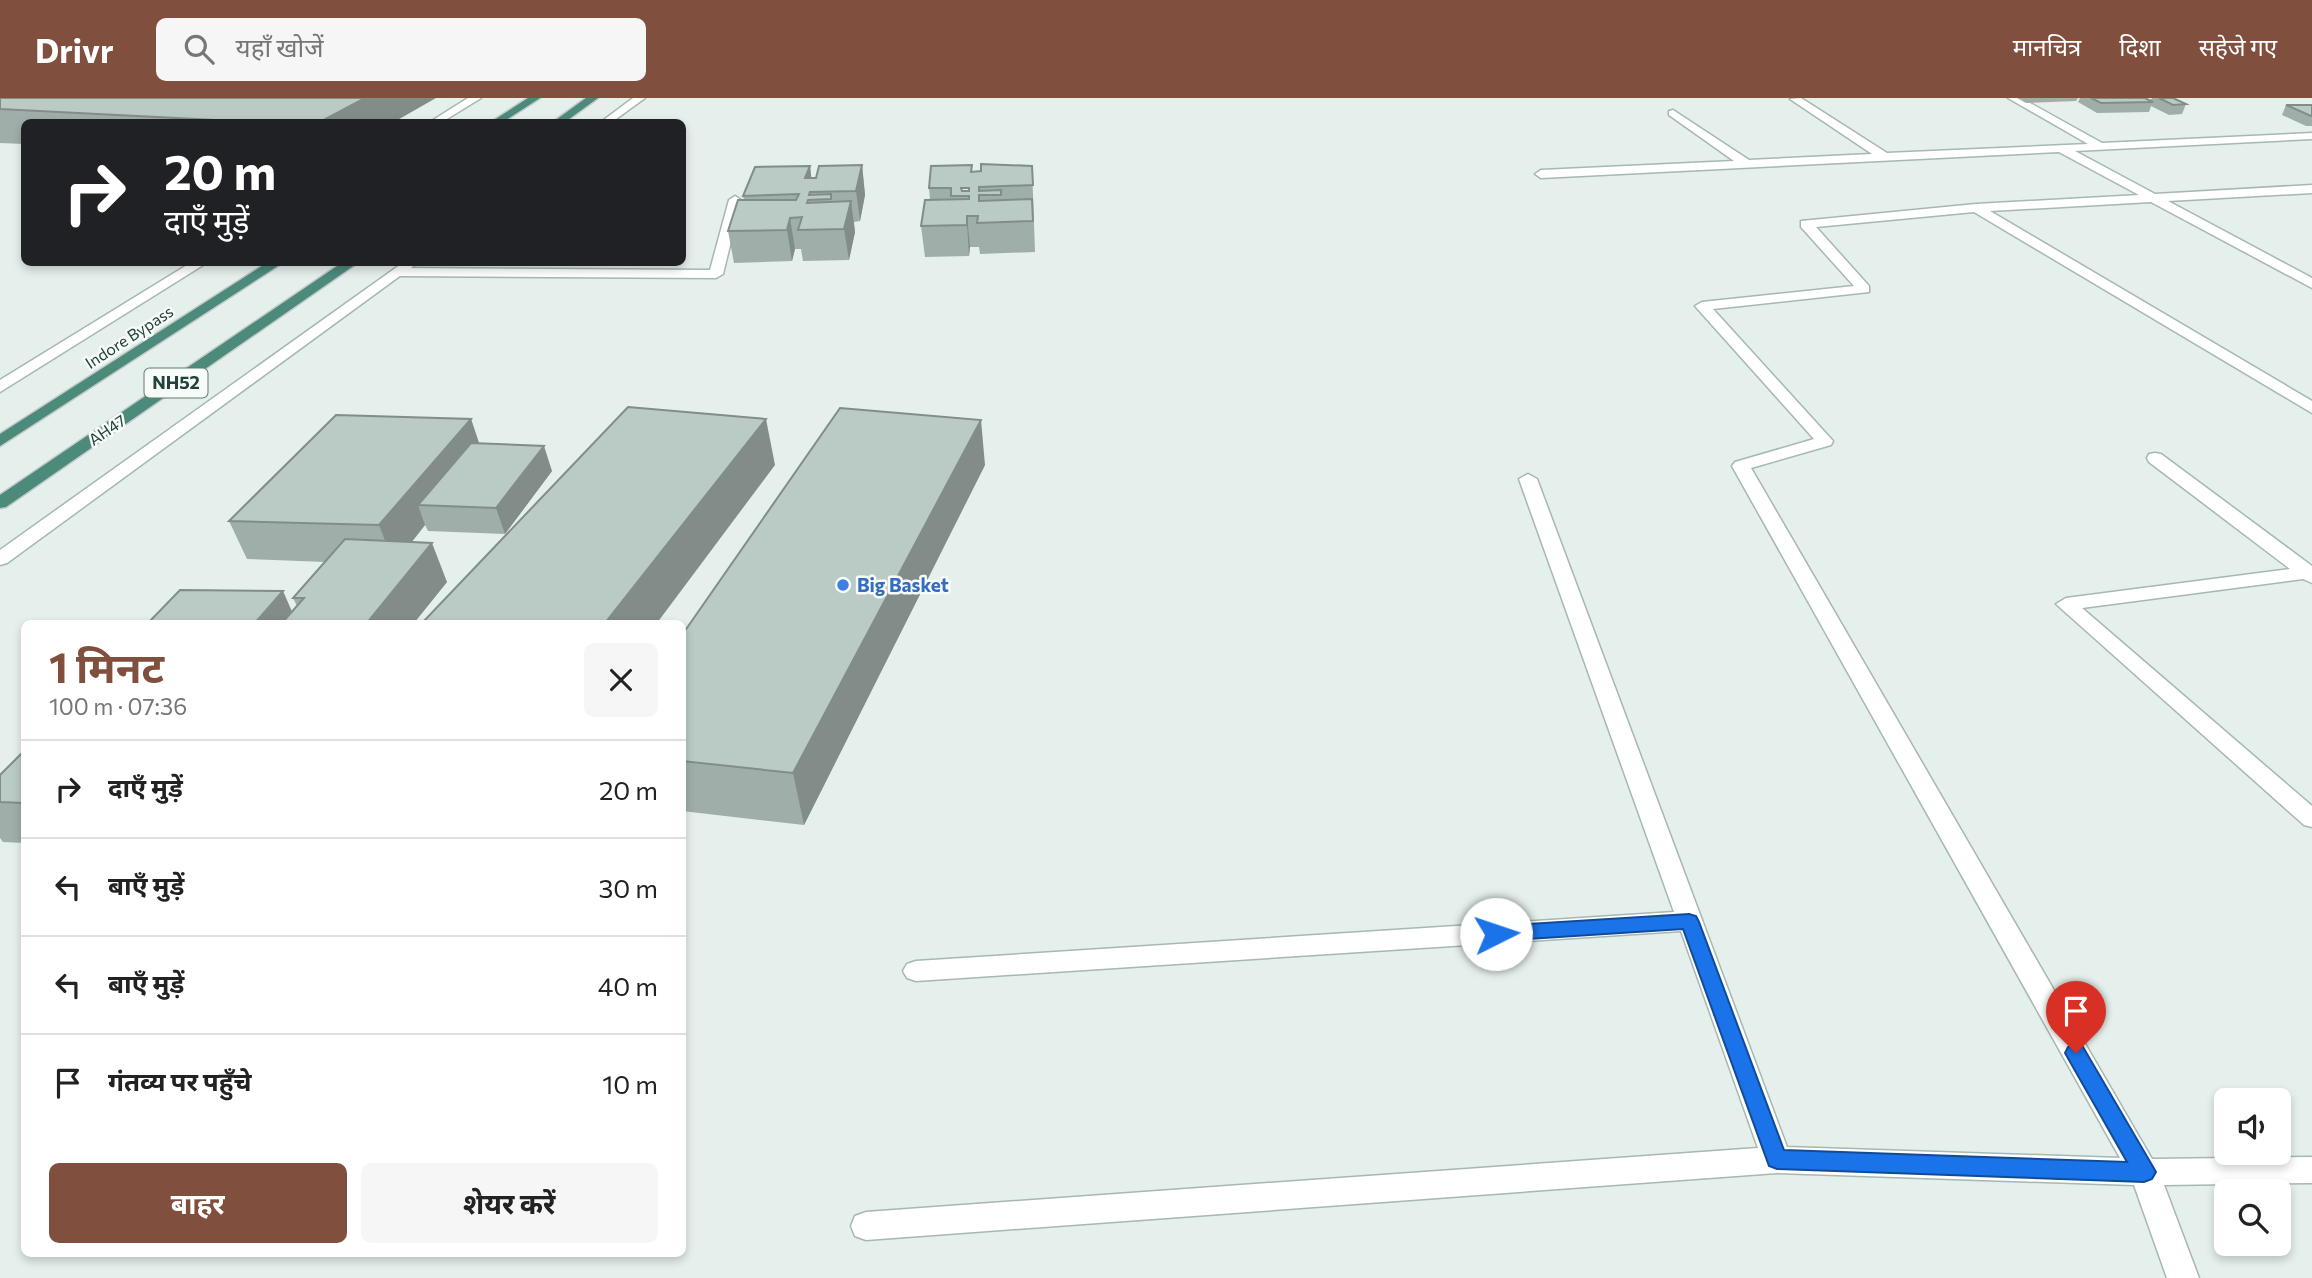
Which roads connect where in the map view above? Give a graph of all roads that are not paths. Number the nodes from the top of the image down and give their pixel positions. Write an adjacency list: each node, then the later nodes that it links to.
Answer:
1 (476, 98): 8 (street)
2 (535, 98): 9 (highway)
3 (593, 98): 10 (highway)
4 (640, 98): 11 (street)
5 (2013, 98): 13 (street)
6 (1795, 99): 15 (street)
7 (1673, 113): 16 (street)
8 (440, 119)
9 (501, 119)
10 (562, 119)
11 (611, 119)
12 (2312, 136): 13 (street)
13 (2098, 145): 14 (street)
14 (2059, 147): 15 (street); 19 (street)
15 (1883, 156): 16 (street)
16 (1745, 163): 17 (street)
17 (1541, 173)
18 (2308, 191): 19 (street)
19 (2150, 198): 21 (street); 26 (street)
20 (735, 200): 25 (street)
21 (1976, 208): 28 (street); 40 (street)
22 (196, 266): 27 (street)
23 (272, 266): 29 (highway, Indore Bypass / NH52)
24 (347, 266): 32 (highway, AH47 / NH52)
25 (407, 267): 33 (street)
26 (2312, 284)
27 (0, 387)
28 (2312, 408)
29 (0, 441)
30 (2155, 458): 34 (street)
31 (1528, 479): 36 (street)
32 (0, 503)
33 (0, 559)
34 (2310, 574): 35 (street)
35 (2312, 819)
36 (1689, 922): 37 (street); 38 (street)
37 (916, 971)
38 (1777, 1160): 40 (street); 41 (street)
39 (2312, 1170): 40 (street)
40 (2144, 1172): 42 (street)
41 (866, 1226)
42 (2183, 1278)

